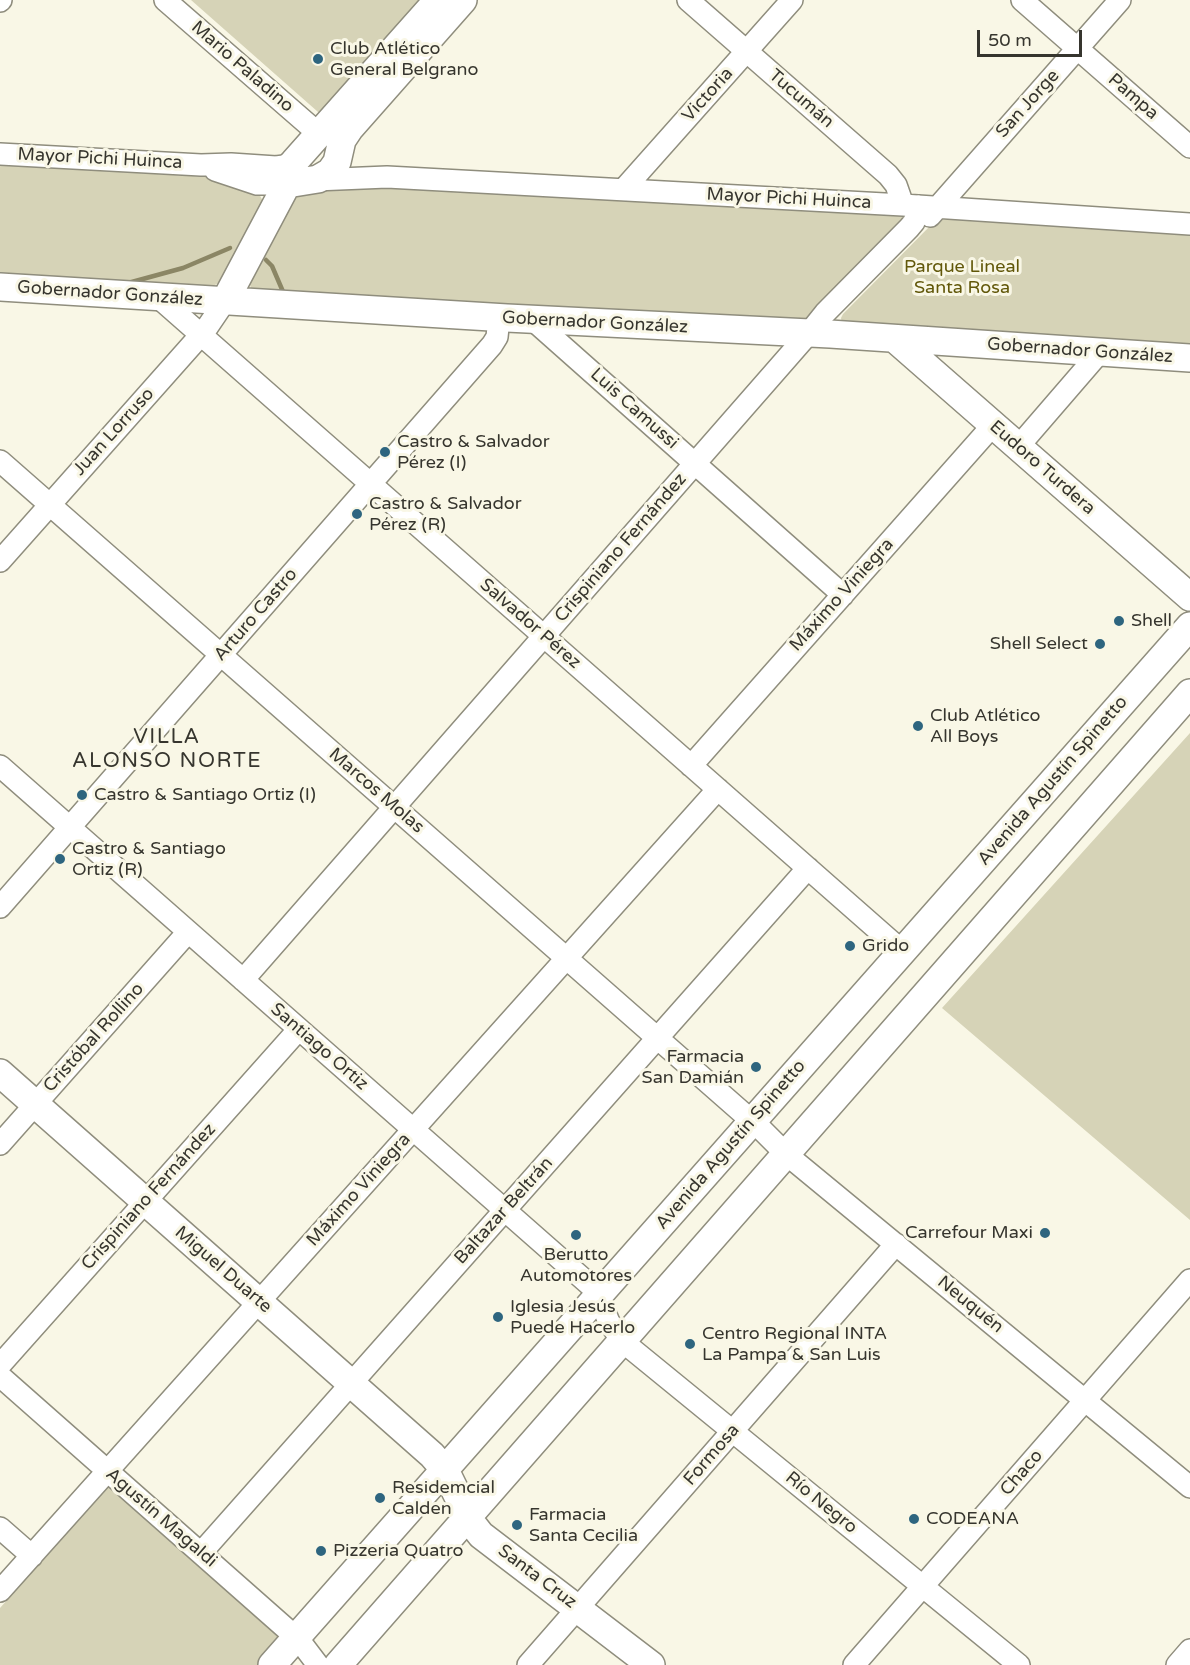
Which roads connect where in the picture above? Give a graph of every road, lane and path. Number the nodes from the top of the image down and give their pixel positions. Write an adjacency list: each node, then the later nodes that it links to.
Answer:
1 (165, 0): 10 (street, Mario Paladino)
2 (438, 0): 10 (main road)
3 (463, 0): 10 (main road)
4 (688, 0): 9 (street, Tucumán)
5 (792, 0): 9 (street, Victoria)
6 (1022, 0): 8 (street, Pampa)
7 (1120, 0): 8 (street, San Jorge)
8 (1077, 48): 11 (street, Pampa); 17 (street, San Jorge)
9 (747, 51): 16 (street, Victoria); 17 (street, Tucumán)
10 (333, 144): 13 (main road); 14 (street, Mayor Pichi Huinca); 15 (main road)
11 (1190, 147)
12 (0, 154): 13 (street, Mayor Pichi Huinca)
13 (292, 172): 15 (main road, Mayor Pichi Huinca); 21 (main road)
14 (387, 177): 15 (street, Mayor Pichi Huinca); 16 (street, Mayor Pichi Huinca)
15 (315, 180)
16 (623, 190): 17 (street, Mayor Pichi Huinca)
17 (919, 206): 18 (street, Mayor Pichi Huinca); 24 (street, Crispiniano Fernández)
18 (1190, 224)
19 (0, 287): 20 (main road, Gobernador González)
20 (158, 297): 21 (main road, Gobernador González); 25 (street, Salvador Pérez)
21 (225, 301): 22 (main road, Gobernador González); 25 (street, Juan Lorruso)
22 (499, 318): 23 (main road, Gobernador González); 33 (street, Arturo Castro)
23 (533, 320): 24 (main road, Gobernador González); 32 (street, Luis Camussi)
24 (809, 333): 26 (main road, Gobernador González); 32 (street, Crispiniano Fernández)
25 (201, 334): 33 (street, Salvador Pérez); 34 (street, Juan Lorruso)
26 (895, 339): 27 (main road, Gobernador González); 29 (main road, Eudoro Turdera)
27 (1100, 352): 28 (main road, Gobernador González); 30 (street)
28 (1190, 358)
29 (993, 425): 30 (main road, Eudoro Turdera); 36 (street, Máximo Viniegra)
30 (1018, 447): 37 (main road, Eudoro Turdera)
31 (0, 461): 34 (street, Marcos Molas)
32 (695, 464): 36 (street, Luis Camussi); 39 (street, Crispiniano Fernández)
33 (371, 484): 39 (street, Salvador Pérez); 40 (street, Arturo Castro)
34 (50, 505): 35 (street, Juan Lorruso); 40 (street, Marcos Molas)
35 (0, 561)
36 (843, 595): 44 (street, Máximo Viniegra)
37 (1190, 597)
38 (1190, 626): 41 (main road, Avenida Agustín Spinetto)
39 (544, 636): 44 (street, Salvador Pérez); 46 (street, Crispiniano Fernández)
40 (221, 655): 46 (street, Marcos Molas); 47 (street, Arturo Castro)
41 (1151, 670): 42 (main road); 51 (main road, Avenida Agustín Spinetto)
42 (1188, 698): 61 (main road)
43 (0, 766): 47 (street, Santiago Ortiz)
44 (691, 766): 45 (street, Salvador Pérez)
45 (718, 789): 48 (street, Salvador Pérez); 52 (street, Máximo Viniegra)
46 (394, 808): 52 (street, Marcos Molas); 53 (street, Crispiniano Fernández)
47 (70, 828): 49 (street, Arturo Castro); 50 (street, Santiago Ortiz)
48 (808, 868): 51 (street, Salvador Pérez); 55 (street, Baltazar Beltrán)
49 (0, 907)
50 (188, 932): 53 (street, Santiago Ortiz); 57 (street, Cristóbal Rollino)
51 (902, 951): 58 (main road, Avenida Agustín Spinetto)
52 (566, 959): 55 (street, Marcos Molas); 59 (street, Máximo Viniegra)
53 (243, 980): 54 (street, Santiago Ortiz)
54 (299, 1029): 59 (street, Santiago Ortiz); 62 (street, Crispiniano Fernández)
55 (657, 1038): 58 (street, Marcos Molas); 63 (street, Baltazar Beltrán)
56 (0, 1073): 57 (main road, Miguel Duarte)
57 (35, 1104): 60 (street, Cristóbal Rollino); 62 (main road, Miguel Duarte)
58 (752, 1122): 61 (street, Neuquén); 66 (main road, Avenida Agustín Spinetto)
59 (413, 1130): 63 (street, Santiago Ortiz); 67 (street, Máximo Viniegra)
60 (0, 1144)
61 (786, 1154): 64 (street, Neuquén); 68 (main road)
62 (146, 1202): 67 (main road, Miguel Duarte); 69 (street, Crispiniano Fernández)
63 (505, 1210): 66 (street, Santiago Ortiz); 71 (street, Baltazar Beltrán)
64 (896, 1244): 72 (street, Neuquén); 73 (street, Formosa)
65 (1190, 1280): 72 (street, Chaco)
66 (598, 1295): 68 (street, Santiago Ortiz); 74 (main road, Avenida Agustín Spinetto)
67 (259, 1302): 71 (main road, Miguel Duarte); 75 (street, Máximo Viniegra)
68 (622, 1341): 73 (street, Río Negro); 77 (main road)
69 (0, 1365)
70 (0, 1376): 75 (street, Agustín Magaldi)
71 (352, 1383): 74 (main road, Miguel Duarte); 79 (street, Baltazar Beltrán)
72 (1085, 1400): 76 (street, Neuquén); 81 (street, Chaco)
73 (733, 1431): 81 (street, Río Negro); 83 (street, Formosa)
74 (445, 1470): 77 (main road, Santa Cruz); 84 (main road, Avenida Agustín Spinetto)
75 (108, 1471): 79 (street, Agustín Magaldi); 80 (street, Máximo Viniegra)
76 (1190, 1486)
77 (468, 1517): 83 (main road, Santa Cruz); 88 (main road)
78 (0, 1528): 80 (street)
79 (201, 1553): 84 (street, Agustín Magaldi)
80 (32, 1556): 82 (street, Máximo Viniegra)
81 (923, 1586): 91 (street, Chaco); 92 (street, Río Negro)
82 (0, 1592)
83 (577, 1608): 89 (street, Formosa); 90 (main road, Santa Cruz)
84 (297, 1637): 86 (main road, Avenida Agustín Spinetto); 87 (street, Agustín Magaldi)
85 (1190, 1650): 93 (street)
86 (272, 1665)
87 (318, 1665)
88 (338, 1665)
89 (528, 1665)
90 (651, 1665)
91 (854, 1665)
92 (1019, 1665)
93 (1177, 1665)

